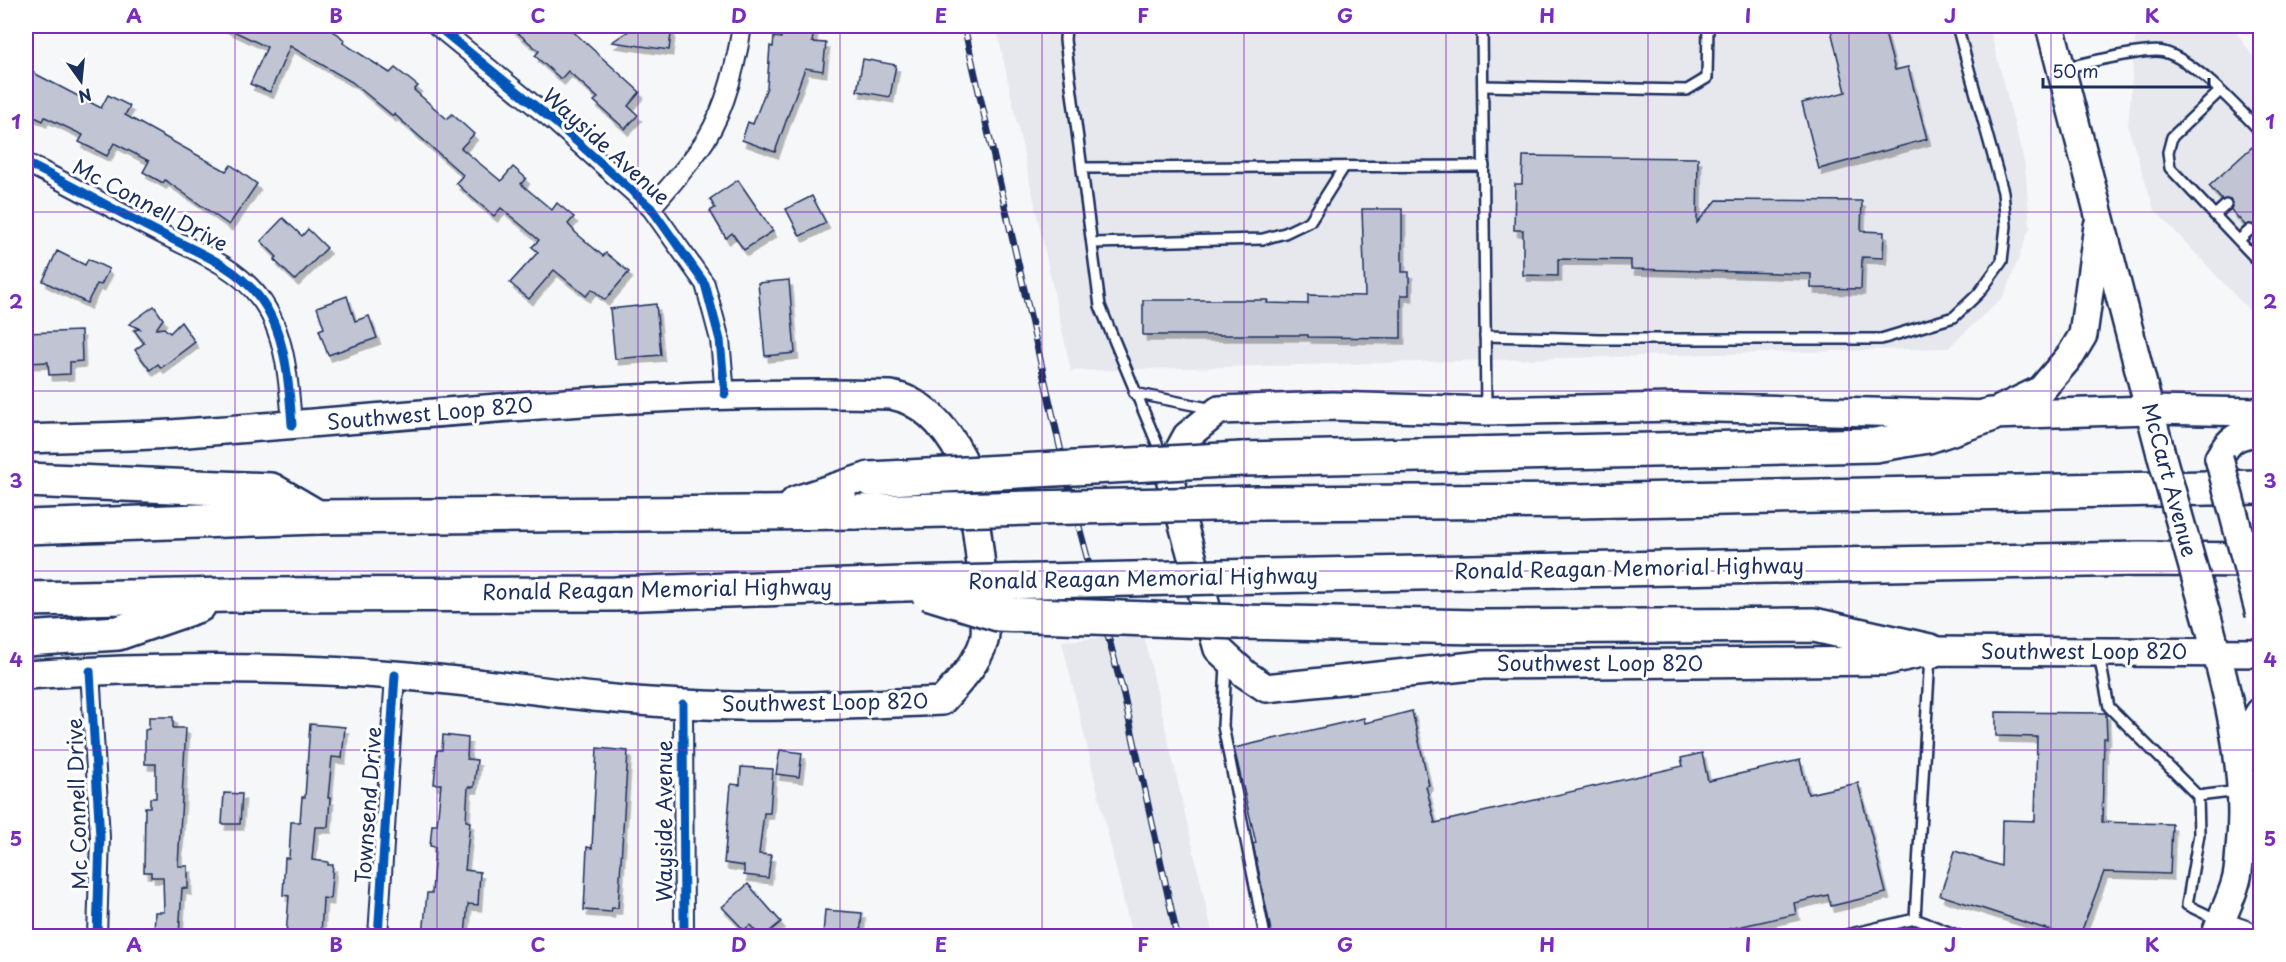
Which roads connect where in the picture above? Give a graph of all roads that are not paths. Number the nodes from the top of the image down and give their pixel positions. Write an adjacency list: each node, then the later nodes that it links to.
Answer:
1 (437, 26): 17 (street, Wayside Avenue)
2 (742, 26): 17 (street)
3 (1066, 26): 15 (lane)
4 (1482, 26): 9 (lane)
5 (1708, 26): 9 (lane)
6 (1957, 26): 24 (lane)
7 (2050, 26): 8 (main road, McCart Avenue)
8 (2062, 69): 10 (lane); 18 (main road, McCart Avenue)
9 (1483, 87): 13 (lane)
10 (2220, 91): 11 (lane); 19 (lane)
11 (2260, 131)
12 (26, 163): 32 (street, Mc Connell Drive)
13 (1484, 166): 14 (lane); 24 (lane)
14 (1344, 167): 15 (lane); 22 (lane)
15 (1082, 168): 22 (lane)
16 (2226, 205): 19 (lane)
17 (651, 208): 26 (street, Wayside Avenue)
18 (2100, 213): 28 (main road, McCart Avenue); 31 (main road)
19 (2215, 215): 21 (lane)
20 (2250, 230): 21 (lane)
21 (2239, 240): 23 (lane)
22 (1092, 243): 25 (lane)
23 (2260, 263)
24 (1485, 336): 29 (lane)
25 (1134, 393): 27 (lane); 35 (lane)
26 (724, 394): 32 (main road, Southwest Loop 820); 55 (main road, Southwest Loop 820)
27 (1219, 410): 29 (main road); 35 (main road)
28 (2149, 410): 30 (main road); 31 (main road); 49 (main road, McCart Avenue, bridge)
29 (1486, 411): 31 (main road)
30 (2260, 412)
31 (1990, 415): 38 (highway, bridge)
32 (292, 425): 34 (main road, Southwest Loop 820)
33 (2260, 433): 45 (main road, bridge)
34 (26, 439)
35 (1168, 471): 51 (main road, Southwest Loop 820)
36 (26, 480): 39 (highway)
37 (2260, 487): 38 (highway, bridge)
38 (772, 511): 39 (highway)
39 (317, 517): 40 (highway)
40 (26, 526)
41 (2260, 560): 42 (highway, Ronald Reagan Memorial Highway, bridge)
42 (903, 584): 43 (highway, Ronald Reagan Memorial Highway); 47 (highway, bridge)
43 (230, 595): 44 (highway, Ronald Reagan Memorial Highway); 46 (highway)
44 (26, 599)
45 (2260, 614)
46 (26, 639)
47 (1930, 651): 48 (main road, Southwest Loop 820); 51 (main road, Southwest Loop 820); 60 (lane)
48 (2099, 651): 49 (main road, Southwest Loop 820); 58 (lane)
49 (2216, 653): 50 (main road, Southwest Loop 820); 57 (main road, McCart Avenue)
50 (2260, 653)
51 (1226, 656): 66 (lane)
52 (90, 671): 53 (main road, Southwest Loop 820); 54 (main road, Southwest Loop 820); 63 (street, Mc Connell Drive)
53 (26, 675)
54 (395, 675): 55 (main road, Southwest Loop 820); 64 (street, Townsend Drive)
55 (683, 704): 65 (street, Wayside Avenue)
56 (2260, 712): 57 (main road)
57 (2241, 781): 58 (lane); 59 (main road); 61 (main road, McCart Avenue)
58 (2198, 796): 61 (lane)
59 (2260, 832)
60 (1915, 919): 67 (lane); 68 (lane)
61 (2218, 929): 62 (street)
62 (2260, 935)
63 (97, 936)
64 (378, 936)
65 (684, 936)
66 (1265, 936)
67 (1842, 936)
68 (1959, 936)

